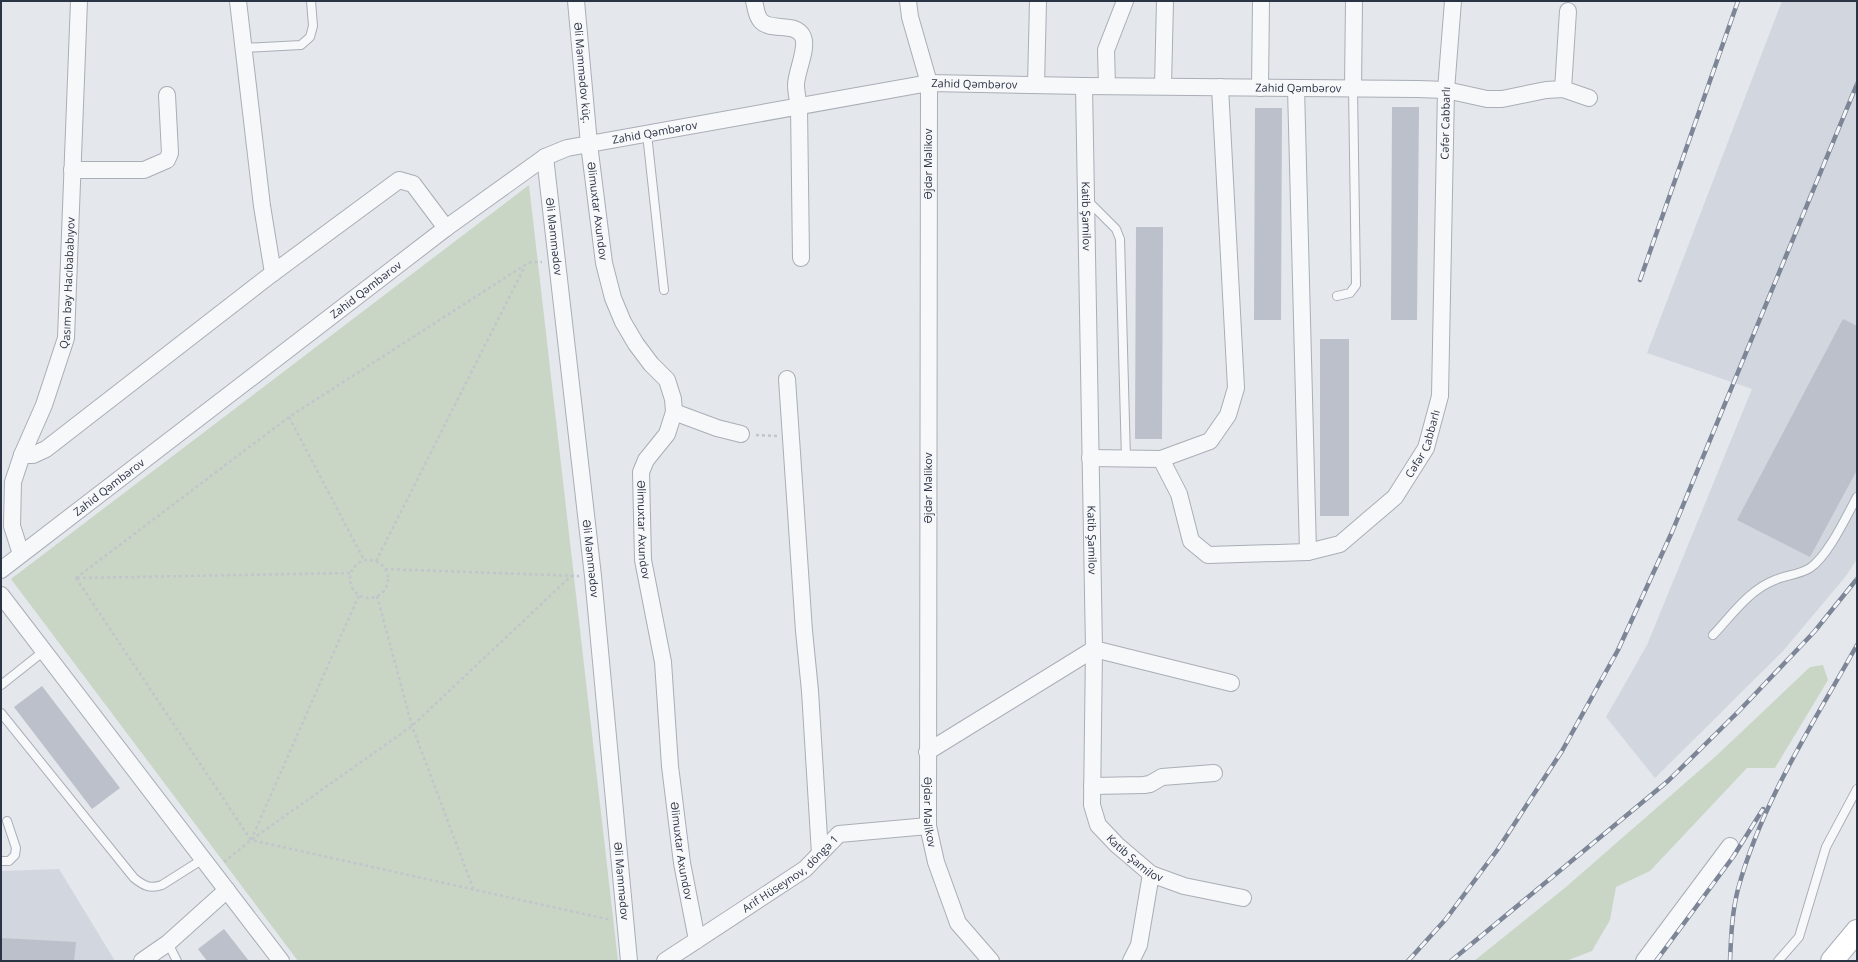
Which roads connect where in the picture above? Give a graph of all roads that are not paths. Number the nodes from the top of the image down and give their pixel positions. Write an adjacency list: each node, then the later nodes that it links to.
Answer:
1 (79, 1): 32 (street, Qasım bəy Hacıbababıyov)
2 (238, 1): 14 (street)
3 (311, 1): 14 (lane)
4 (576, 1): 30 (street, Əli Məmmədov küç.)
5 (754, 1): 28 (street)
6 (908, 1): 15 (street, Əjdər Məlikov)
7 (1038, 1): 16 (street)
8 (1125, 1): 18 (street)
9 (1165, 1): 19 (street)
10 (1261, 1): 21 (street)
11 (1354, 1): 23 (street)
12 (1453, 1): 25 (street, Cəfər Cabbarlı)
13 (1568, 11): 24 (street)
14 (243, 48): 36 (street)
15 (928, 83): 16 (street, Zahid Qəmbərov); 28 (street, Zahid Qəmbərov); 57 (street, Əjdər Məlikov)
16 (1036, 85): 17 (street, Zahid Qəmbərov)
17 (1084, 86): 18 (street, Zahid Qəmbərov); 33 (street, Katib Şamilov)
18 (1107, 86): 19 (street, Zahid Qəmbərov)
19 (1162, 86): 20 (street, Zahid Qəmbərov)
20 (1220, 87): 21 (street, Zahid Qəmbərov); 45 (street)
21 (1260, 88): 22 (street, Zahid Qəmbərov)
22 (1296, 88): 23 (street, Zahid Qəmbərov); 47 (street)
23 (1353, 88): 25 (street, Zahid Qəmbərov); 38 (lane)
24 (1563, 89): 25 (street, Zahid Qəmbərov); 27 (street)
25 (1446, 90): 47 (street, Cəfər Cabbarlı)
26 (167, 96): 32 (street)
27 (1589, 98)
28 (799, 107): 29 (street, Zahid Qəmbərov); 35 (street)
29 (647, 134): 30 (street, Zahid Qəmbərov); 37 (lane)
30 (589, 144): 31 (street, Zahid Qəmbərov); 40 (street, Əlimuxtar Axundov)
31 (545, 157): 34 (street, Zahid Qəmbərov); 76 (street, Əli Məmmədov)
32 (72, 170): 42 (street, Qasım bəy Hacıbababıyov)
33 (1086, 199): 43 (street, Katib Şamilov); 44 (lane)
34 (446, 228): 36 (street); 48 (street, Zahid Qəmbərov)
35 (801, 258)
36 (273, 273): 42 (street)
37 (664, 290)
38 (1337, 296)
39 (788, 379): 64 (street)
40 (674, 412): 41 (street); 71 (street, Əlimuxtar Axundov)
41 (741, 434)
42 (22, 455): 48 (street, Qasım bəy Hacıbababıyov)
43 (1090, 458): 44 (street); 52 (street, Katib Şamilov)
44 (1126, 459): 45 (street)
45 (1161, 459): 47 (street, Cəfər Cabbarlı)
46 (1857, 497): 51 (lane)
47 (1308, 552)
48 (21, 554): 49 (street, Zahid Qəmbərov)
49 (1, 570)
50 (1, 595): 53 (street)
51 (1713, 635)
52 (1094, 649): 54 (street); 57 (street); 59 (street, Katib Şamilov)
53 (44, 651): 55 (lane); 66 (street)
54 (1231, 683)
55 (1, 685)
56 (1, 713): 66 (lane)
57 (927, 752): 62 (street, Əjdər Məlikov)
58 (1214, 773): 59 (street)
59 (1092, 786): 67 (street, Katib Şamilov)
60 (1857, 790): 81 (lane)
61 (7, 821): 65 (lane)
62 (928, 826): 64 (street, Arif Hüseynov, döngə 1); 78 (street, Əjdər Məlikov)
63 (1730, 846): 80 (street)
64 (820, 854): 71 (street, Arif Hüseynov, döngə 1)
65 (1, 861)
66 (208, 865): 68 (street)
67 (1151, 874): 69 (street, Katib Şamilov); 79 (street)
68 (227, 890): 72 (street); 75 (street)
69 (1243, 898)
70 (1857, 931): 82 (main road)
71 (697, 940): 77 (street, Arif Hüseynov, döngə 1)
72 (168, 943): 73 (street); 74 (lane)
73 (142, 961)
74 (177, 961)
75 (281, 961)
76 (629, 961)
77 (665, 961)
78 (991, 961)
79 (1131, 961)
80 (1644, 961)
81 (1778, 961)
82 (1832, 961)

